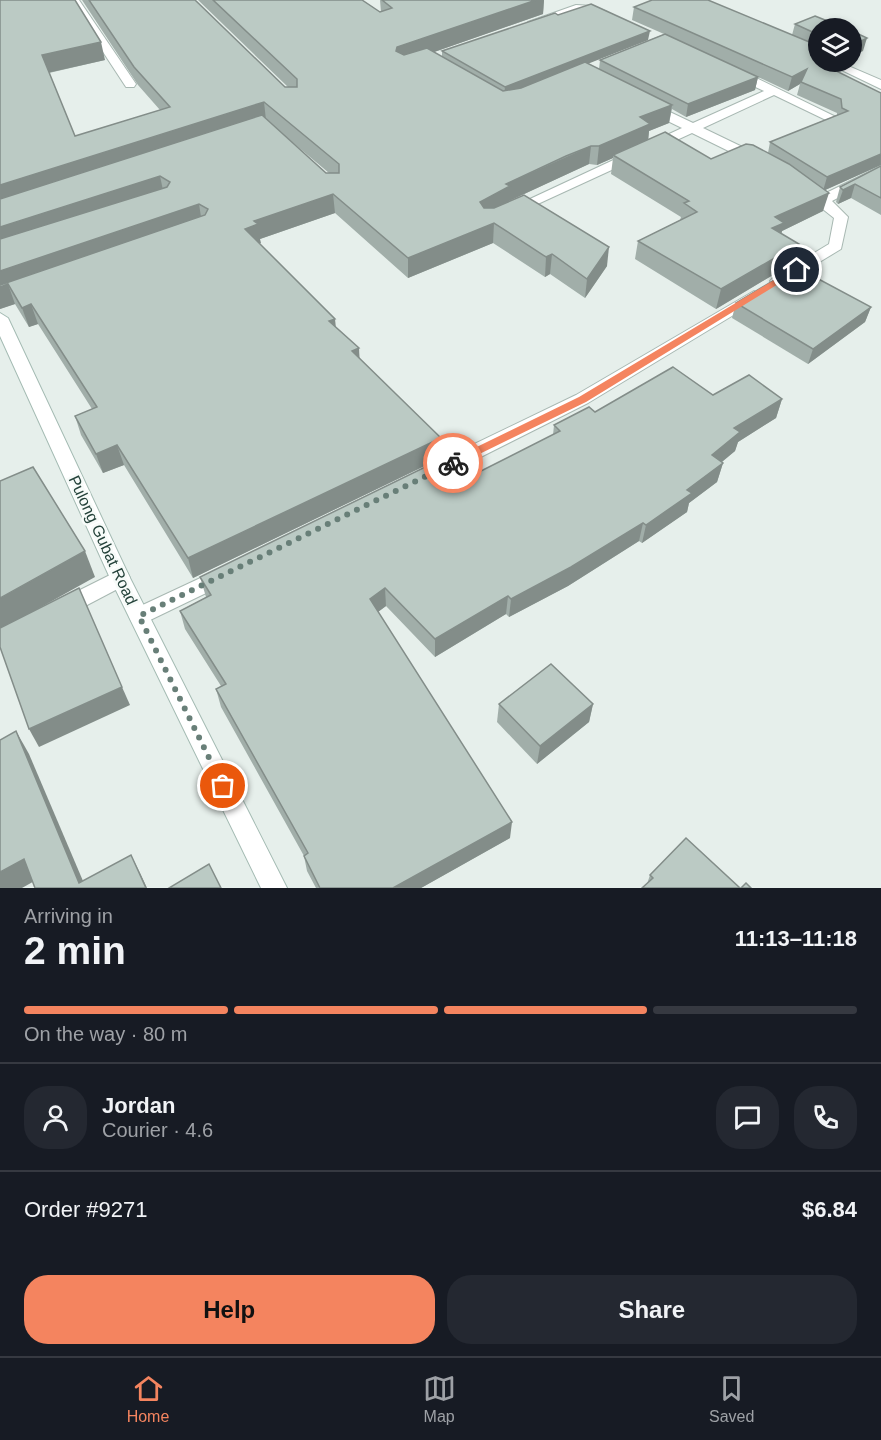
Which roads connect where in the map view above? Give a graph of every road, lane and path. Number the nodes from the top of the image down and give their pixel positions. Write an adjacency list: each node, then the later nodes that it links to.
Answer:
1 (74, 0): 6 (street)
2 (611, 17): 3 (street)
3 (522, 26)
4 (726, 68): 8 (street)
5 (853, 72): 7 (street)
6 (130, 84)
7 (881, 85)
8 (774, 91): 10 (street); 11 (street)
9 (631, 97): 11 (street)
10 (832, 118)
11 (690, 128): 12 (street); 16 (street)
12 (770, 166)
13 (881, 170): 15 (street)
14 (788, 178): 15 (street)
15 (824, 200): 18 (street)
16 (498, 217)
17 (0, 318): 20 (street, Pulong Gubat Road)
18 (424, 477)
19 (234, 570): 22 (street)
20 (120, 578): 21 (street); 22 (street, Pulong Gubat Road)
21 (50, 615)
22 (139, 616): 23 (street, Pulong Gubat Road)
23 (274, 888)

